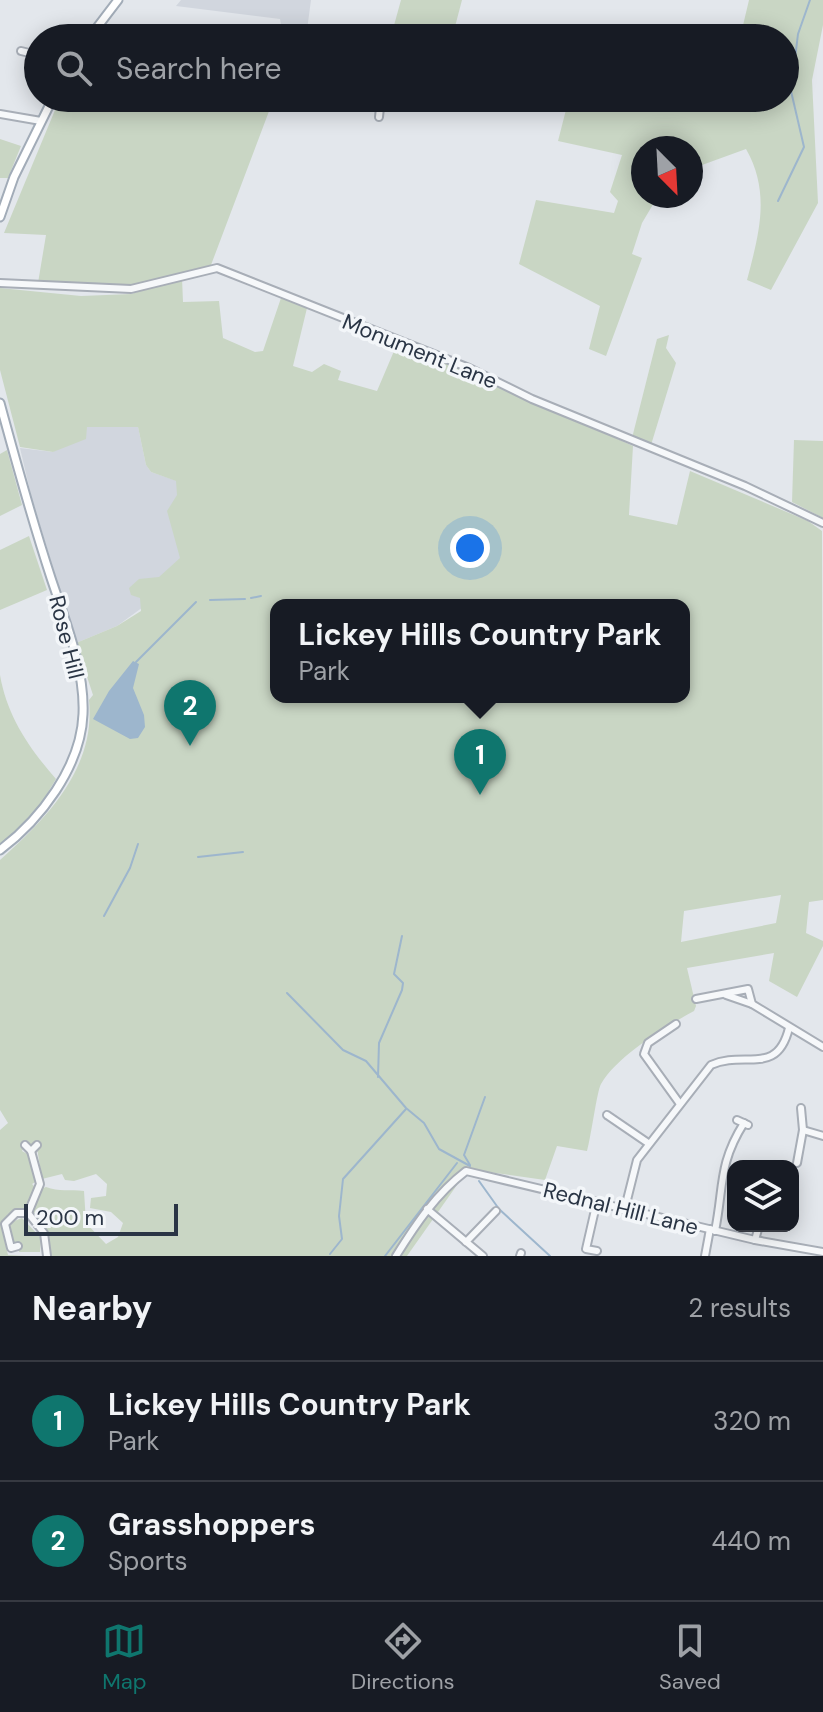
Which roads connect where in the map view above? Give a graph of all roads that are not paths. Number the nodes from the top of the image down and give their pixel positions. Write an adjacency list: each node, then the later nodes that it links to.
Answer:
1 (118, 0): 2 (main road)
2 (100, 24)
3 (21, 51): 4 (street)
4 (24, 52)
5 (46, 112): 9 (main road)
6 (380, 112): 8 (street)
7 (0, 114): 9 (street)
8 (379, 117)
9 (41, 121): 10 (main road)
10 (0, 217)
11 (0, 283): 13 (street, Monument Lane)
12 (0, 403): 14 (main road, Rose Hill)
13 (823, 523)
14 (0, 850)
15 (725, 995): 16 (street); 17 (street); 17 (street)
16 (696, 999)
17 (752, 1004): 19 (street)
18 (676, 1024): 21 (street)
19 (789, 1028): 20 (street); 21 (street)
20 (823, 1047)
21 (680, 1104): 27 (street)
22 (801, 1108): 25 (street)
23 (607, 1115): 27 (street)
24 (743, 1122): 35 (street)
25 (803, 1130): 26 (street); 29 (street)
26 (823, 1136)
27 (648, 1143): 31 (street)
28 (25, 1145): 34 (street)
29 (798, 1160)
30 (597, 1201): 31 (street, Rednal Hill Lane); 32 (street, Rednal Hill Lane); 40 (street)
31 (625, 1208): 35 (street, Rednal Hill Lane)
32 (427, 1209): 38 (street); 43 (street)
33 (496, 1211): 38 (street)
34 (28, 1213): 39 (street); 42 (street)
35 (712, 1230): 37 (street, Rednal Hill Lane); 45 (street)
36 (757, 1232): 37 (street)
37 (755, 1240): 41 (street, Rednal Hill Lane)
38 (466, 1242): 44 (street)
39 (18, 1246)
40 (597, 1251)
41 (823, 1252)
42 (47, 1256)
43 (396, 1256)
44 (483, 1256)
45 (705, 1256)

